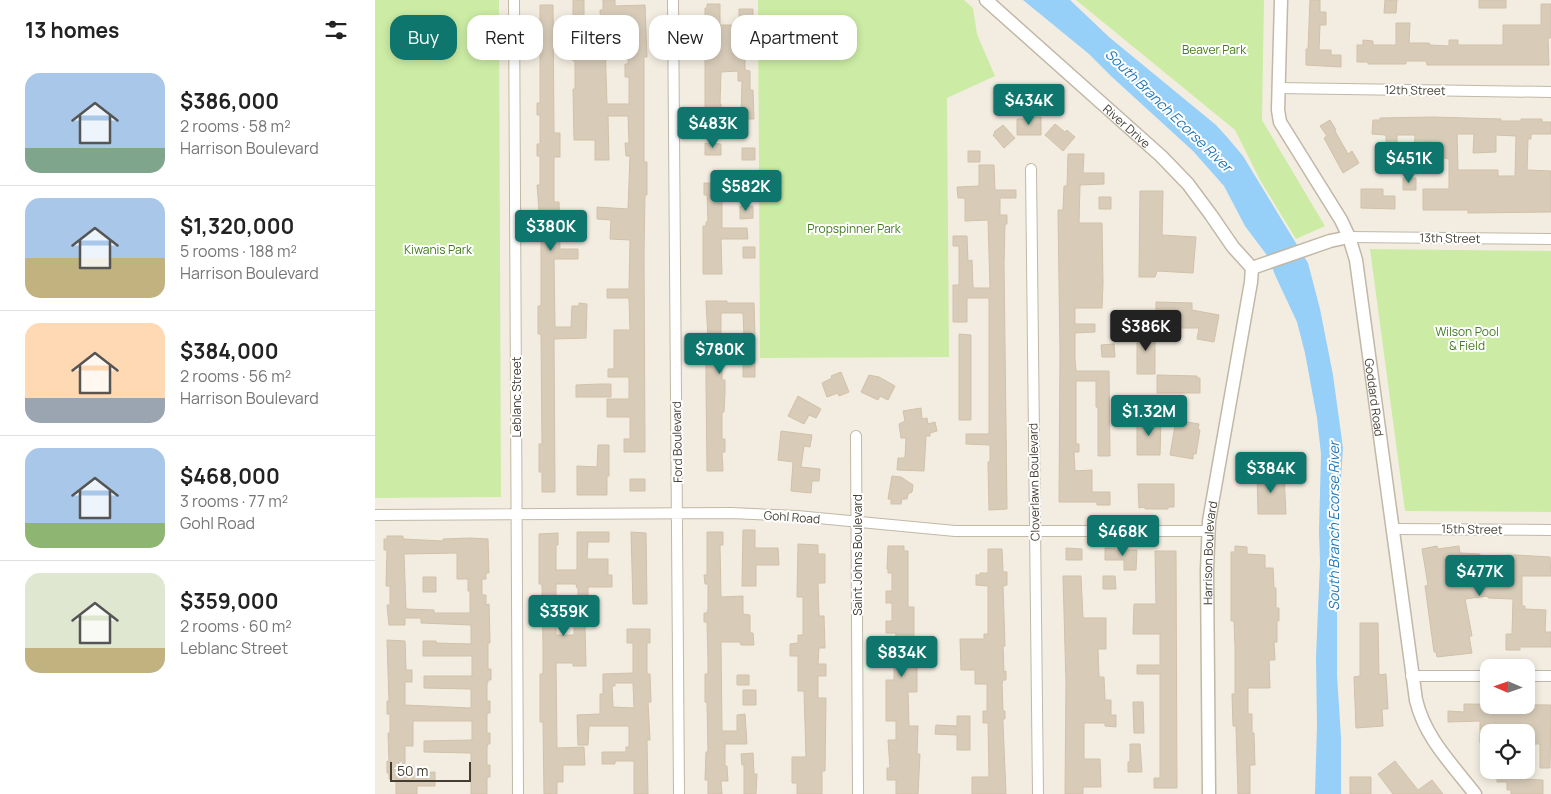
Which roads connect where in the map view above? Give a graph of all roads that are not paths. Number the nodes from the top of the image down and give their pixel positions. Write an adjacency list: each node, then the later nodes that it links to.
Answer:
1 (514, 0): 13 (street, Leblanc Street)
2 (673, 0): 12 (street, Ford Boulevard)
3 (985, 0): 10 (street, River Drive)
4 (1281, 0): 5 (street, Goddard Road)
5 (1278, 88): 6 (street, 12th Street); 8 (street, Goddard Road)
6 (1551, 92)
7 (1031, 169): 18 (street, Cloverlawn Boulevard)
8 (1349, 236): 9 (street, 13th Street); 10 (street); 16 (street, Goddard Road)
9 (1551, 239)
10 (1252, 268): 19 (street, Harrison Boulevard)
11 (856, 436): 15 (street, Saint Johns Boulevard)
12 (677, 513): 13 (street, Gohl Road); 15 (street, Gohl Road); 25 (street, Ford Boulevard)
13 (517, 514): 14 (street, Gohl Road); 24 (street, Leblanc Street)
14 (375, 515)
15 (857, 522): 18 (street, Gohl Road); 26 (street, Saint Johns Boulevard)
16 (1393, 529): 17 (street, 15th Street); 20 (street, Goddard Road)
17 (1551, 530)
18 (1035, 531): 19 (street, Gohl Road); 27 (street, Cloverlawn Boulevard)
19 (1208, 531): 28 (street, Harrison Boulevard)
20 (1411, 676): 21 (street); 29 (street, Goddard Road)
21 (1480, 676)
22 (1535, 676): 23 (street)
23 (1551, 676)
24 (518, 794)
25 (679, 794)
26 (858, 794)
27 (1038, 794)
28 (1209, 794)
29 (1475, 794)

